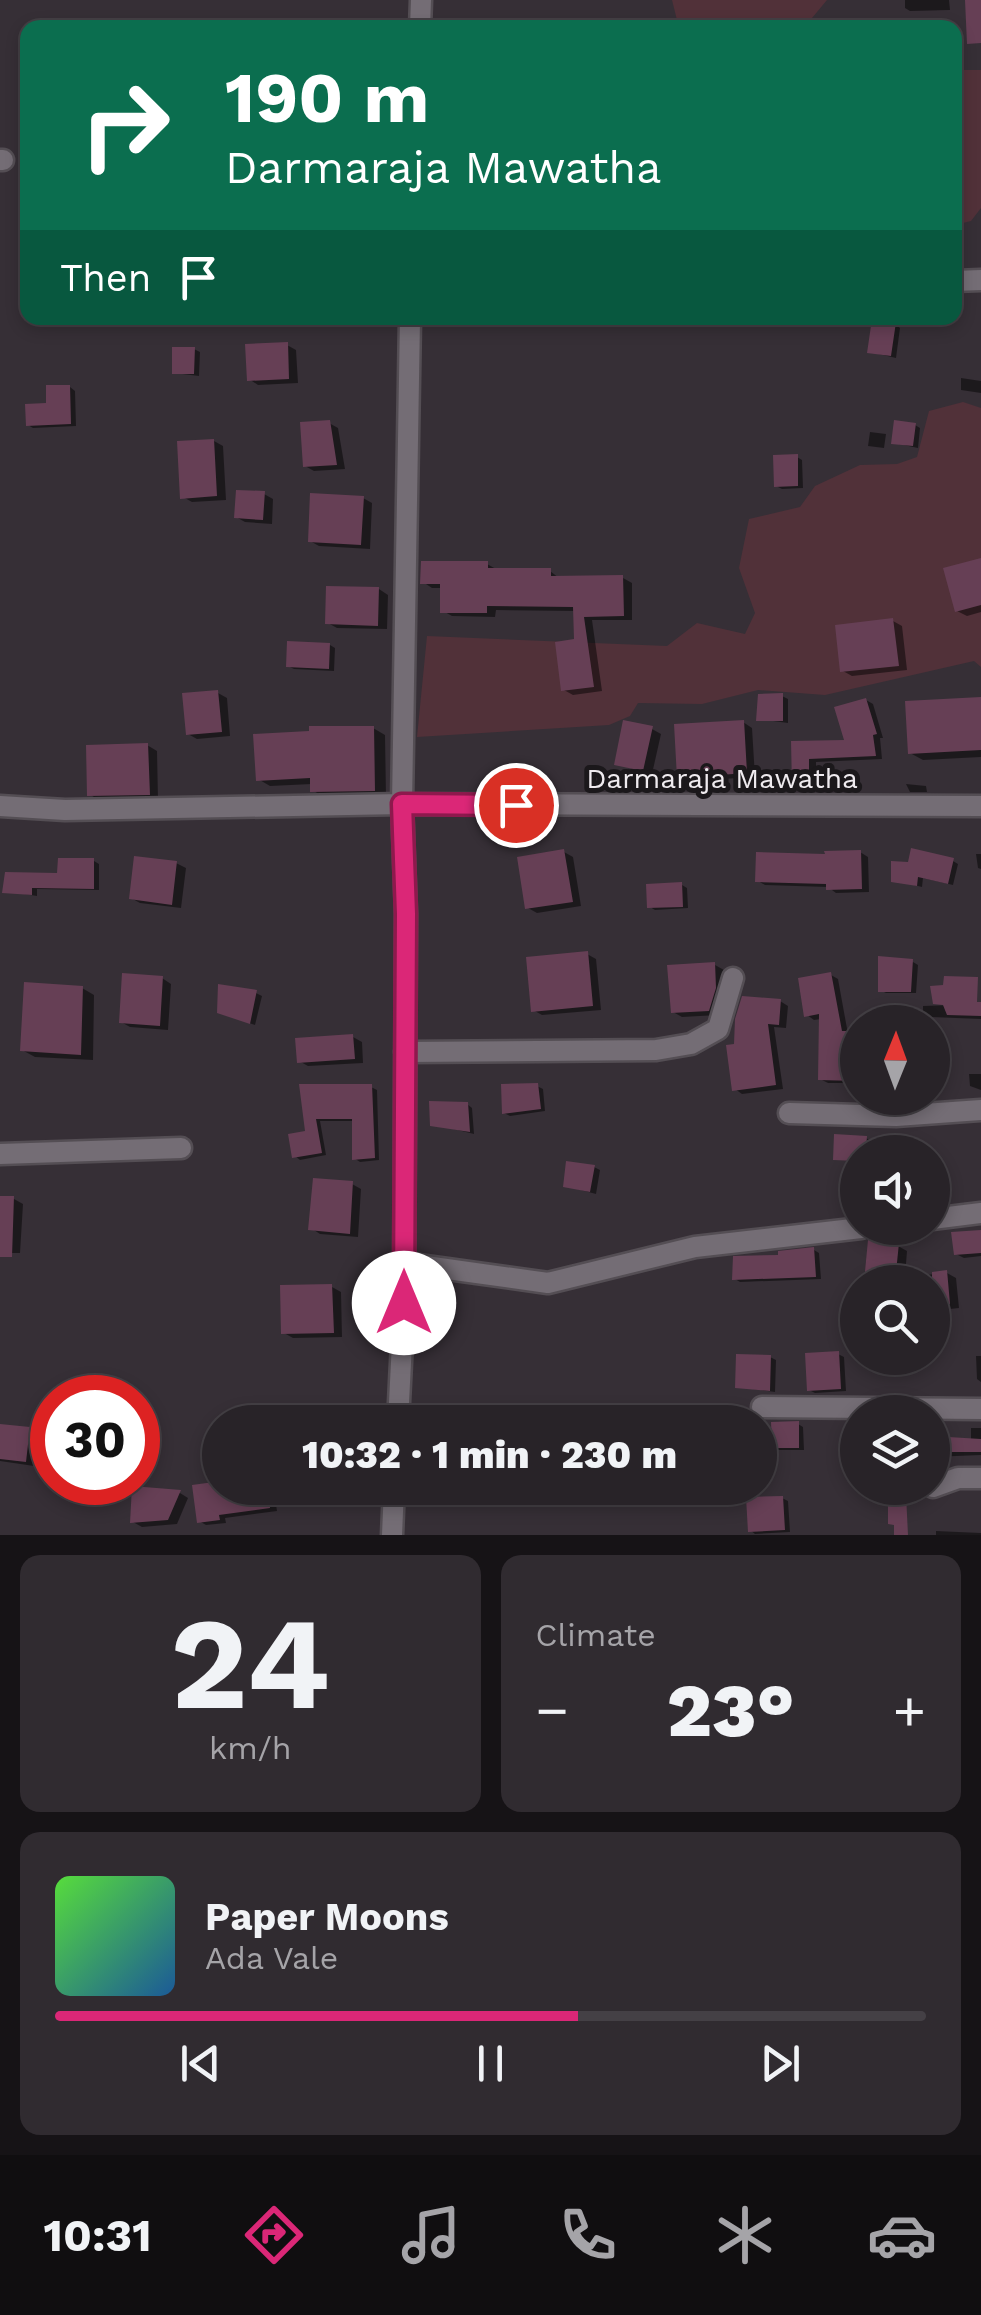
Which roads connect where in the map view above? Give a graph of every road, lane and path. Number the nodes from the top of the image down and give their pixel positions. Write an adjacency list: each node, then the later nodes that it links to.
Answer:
1 (410, 325): 2 (street)
2 (402, 804): 3 (street, Darmaraja Mawatha); 4 (street, Darmaraja Mawatha); 6 (street)
3 (0, 806)
4 (981, 806)
5 (733, 978): 6 (street)
6 (405, 1052): 14 (street)
7 (981, 1110): 8 (street)
8 (789, 1112)
9 (181, 1148): 10 (street)
10 (0, 1154)
11 (981, 1213): 12 (street)
12 (950, 1217)
13 (840, 1231): 14 (street)
14 (404, 1263): 15 (street)
15 (399, 1405)
16 (777, 1408): 17 (street)
17 (981, 1409)
18 (981, 1478): 19 (street)
19 (950, 1481)
20 (393, 1505): 21 (street)
21 (392, 1535)

